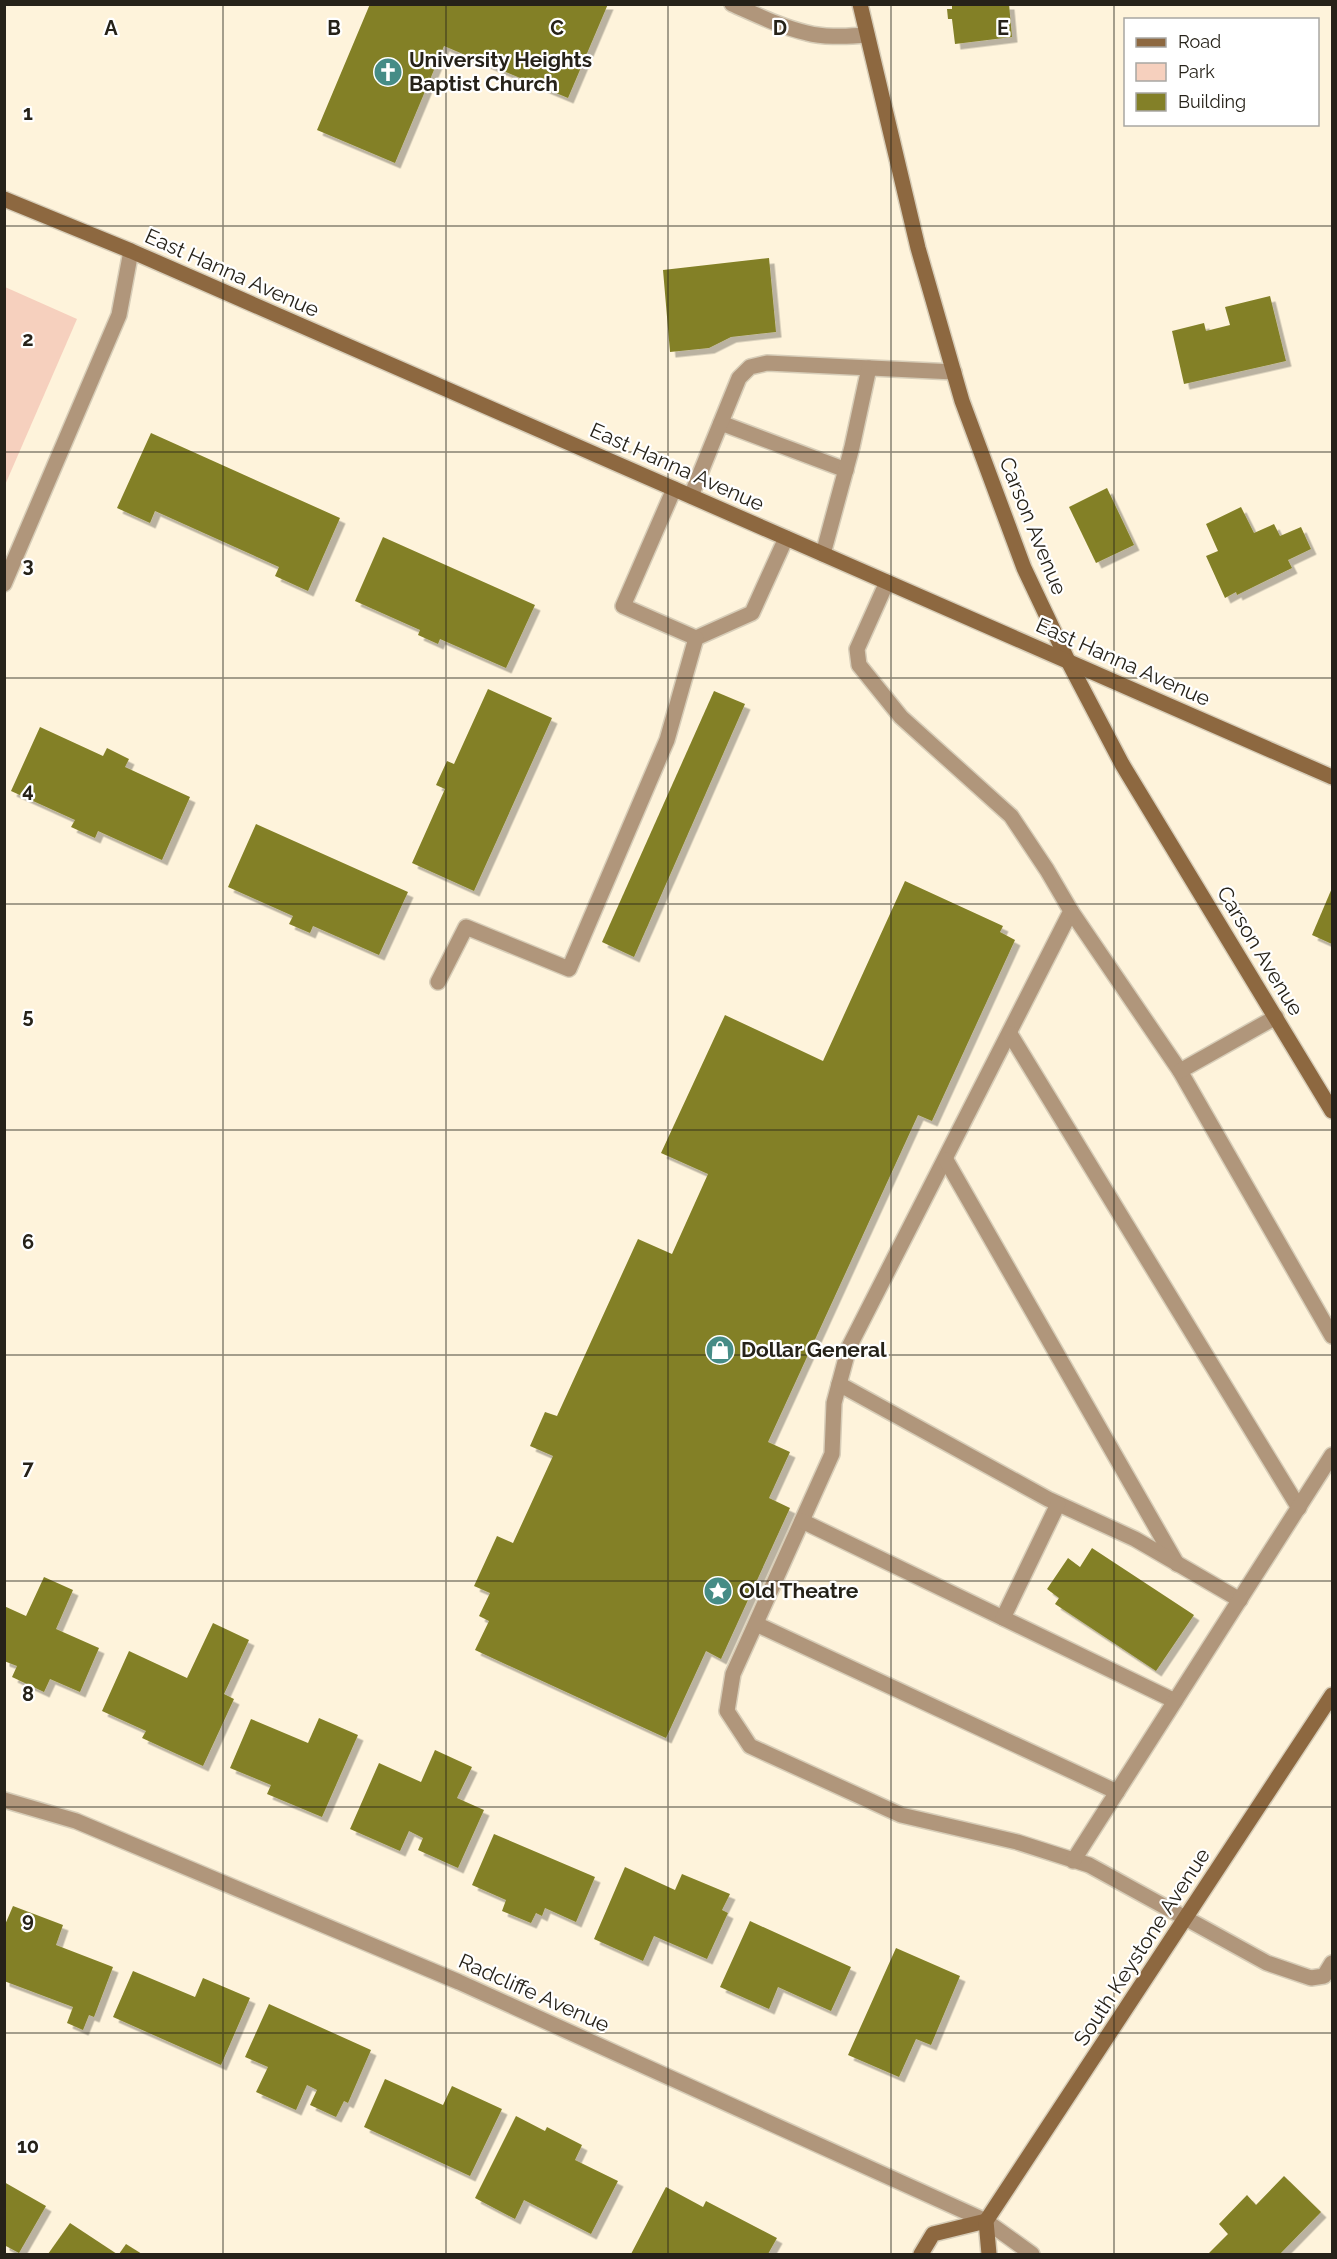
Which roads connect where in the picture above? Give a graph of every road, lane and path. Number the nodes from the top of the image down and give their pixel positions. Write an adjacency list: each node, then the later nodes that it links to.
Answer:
1 (732, 4): 3 (street)
2 (860, 4): 3 (main road, Carson Avenue)
3 (867, 35): 7 (main road, Carson Avenue)
4 (4, 199): 5 (main road, East Hanna Avenue)
5 (131, 251): 10 (main road, East Hanna Avenue); 15 (street)
6 (869, 368): 7 (street); 8 (street); 9 (street)
7 (954, 372): 17 (main road, Carson Avenue)
8 (721, 423): 9 (street); 11 (street)
9 (846, 470): 13 (street)
10 (674, 489): 11 (main road, East Hanna Avenue); 16 (street)
11 (691, 496): 12 (main road, East Hanna Avenue)
12 (786, 538): 13 (main road, East Hanna Avenue); 16 (street)
13 (823, 554): 14 (main road, East Hanna Avenue)
14 (887, 582): 17 (main road, East Hanna Avenue); 19 (street)
15 (4, 584)
16 (696, 638): 20 (street)
17 (1068, 661): 18 (main road, East Hanna Avenue); 21 (main road, Carson Avenue)
18 (1332, 777)
19 (1071, 911): 22 (street); 23 (street)
20 (438, 982)
21 (1276, 1017): 23 (street); 24 (main road, Carson Avenue)
22 (1010, 1034): 25 (street); 30 (street)
23 (1180, 1071): 26 (street)
24 (1332, 1111)
25 (946, 1160): 27 (street); 32 (street)
26 (1332, 1336)
27 (839, 1384): 29 (street); 31 (street)
28 (1332, 1455): 30 (street)
29 (1058, 1504): 32 (street); 34 (street)
30 (1299, 1508): 33 (street)
31 (802, 1521): 34 (street); 35 (street)
32 (1177, 1564): 33 (street)
33 (1240, 1600): 37 (street)
34 (1003, 1618): 37 (street)
35 (756, 1624): 38 (street); 40 (street)
36 (1332, 1695): 41 (main road, South Keystone Avenue)
37 (1175, 1701): 38 (street)
38 (1117, 1792): 40 (street)
39 (4, 1800): 44 (street, Radcliffe Avenue)
40 (1073, 1861): 41 (street)
41 (1185, 1919): 43 (street); 44 (main road, South Keystone Avenue)
42 (1332, 1963): 43 (street)
43 (1328, 1979)
44 (986, 2221): 45 (main road); 46 (main road); 47 (street, Radcliffe Avenue)
45 (921, 2254)
46 (989, 2254)
47 (1032, 2254)

